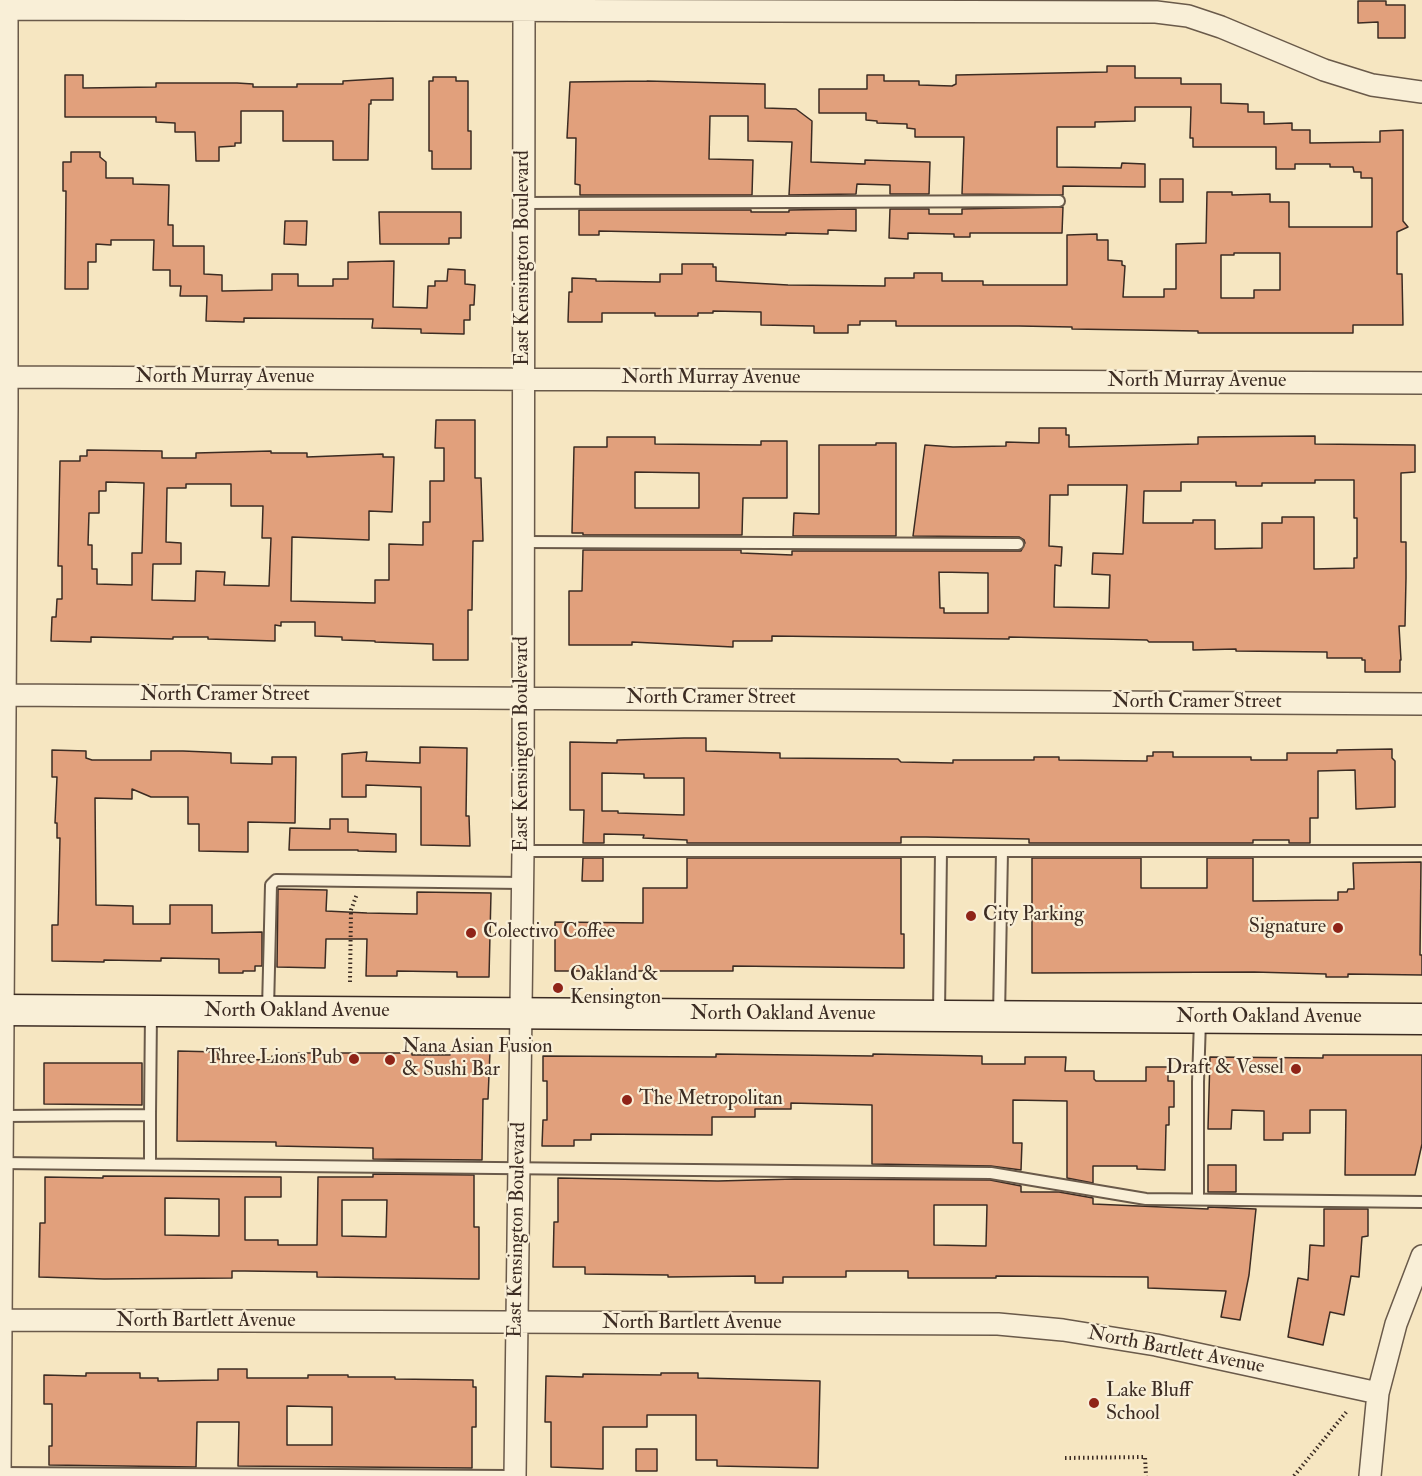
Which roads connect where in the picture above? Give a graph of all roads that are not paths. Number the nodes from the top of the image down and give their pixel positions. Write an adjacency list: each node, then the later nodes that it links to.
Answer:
1 (7, 4): 2 (street); 7 (street)
2 (448, 6): 3 (street)
3 (524, 11): 4 (street); 6 (street, East Kensington Boulevard)
4 (1422, 92)
5 (1059, 201): 6 (lane)
6 (525, 203): 8 (street, East Kensington Boulevard)
7 (4, 377): 8 (street, North Murray Avenue); 12 (street)
8 (523, 378): 9 (street, North Murray Avenue); 10 (street, East Kensington Boulevard)
9 (1422, 383)
10 (524, 542): 11 (lane); 13 (street, East Kensington Boulevard)
11 (1018, 544)
12 (3, 695): 13 (street, North Cramer Street); 20 (street)
13 (524, 698): 14 (street, North Cramer Street); 15 (street, East Kensington Boulevard)
14 (1422, 704)
15 (523, 851): 16 (lane); 19 (street, East Kensington Boulevard)
16 (941, 851): 17 (lane); 24 (lane)
17 (1002, 851): 18 (lane); 25 (lane)
18 (1422, 851)
19 (522, 883): 22 (lane); 23 (street, East Kensington Boulevard)
20 (1, 1010): 21 (main road, North Oakland Avenue); 28 (street)
21 (152, 1012): 22 (main road, North Oakland Avenue); 29 (lane)
22 (268, 1013): 23 (main road, North Oakland Avenue)
23 (520, 1014): 24 (main road, North Oakland Avenue); 32 (street, East Kensington Boulevard)
24 (939, 1016): 25 (main road, North Oakland Avenue)
25 (999, 1016): 26 (main road, North Oakland Avenue)
26 (1201, 1018): 27 (main road, North Oakland Avenue); 33 (lane)
27 (1422, 1019)
28 (3, 1116): 29 (lane); 30 (street)
29 (150, 1116): 31 (lane)
30 (1, 1163): 31 (lane); 36 (street)
31 (150, 1164): 32 (lane)
32 (519, 1167): 33 (lane); 37 (street, East Kensington Boulevard)
33 (1198, 1199): 34 (lane)
34 (1422, 1202)
35 (1422, 1256): 38 (street)
36 (1, 1320): 37 (street, North Bartlett Avenue); 39 (street)
37 (517, 1324): 38 (street, North Bartlett Avenue); 41 (street, East Kensington Boulevard)
38 (1378, 1392): 42 (street)
39 (0, 1475): 40 (lane)
40 (510, 1476)
41 (516, 1476)
42 (1370, 1476)

